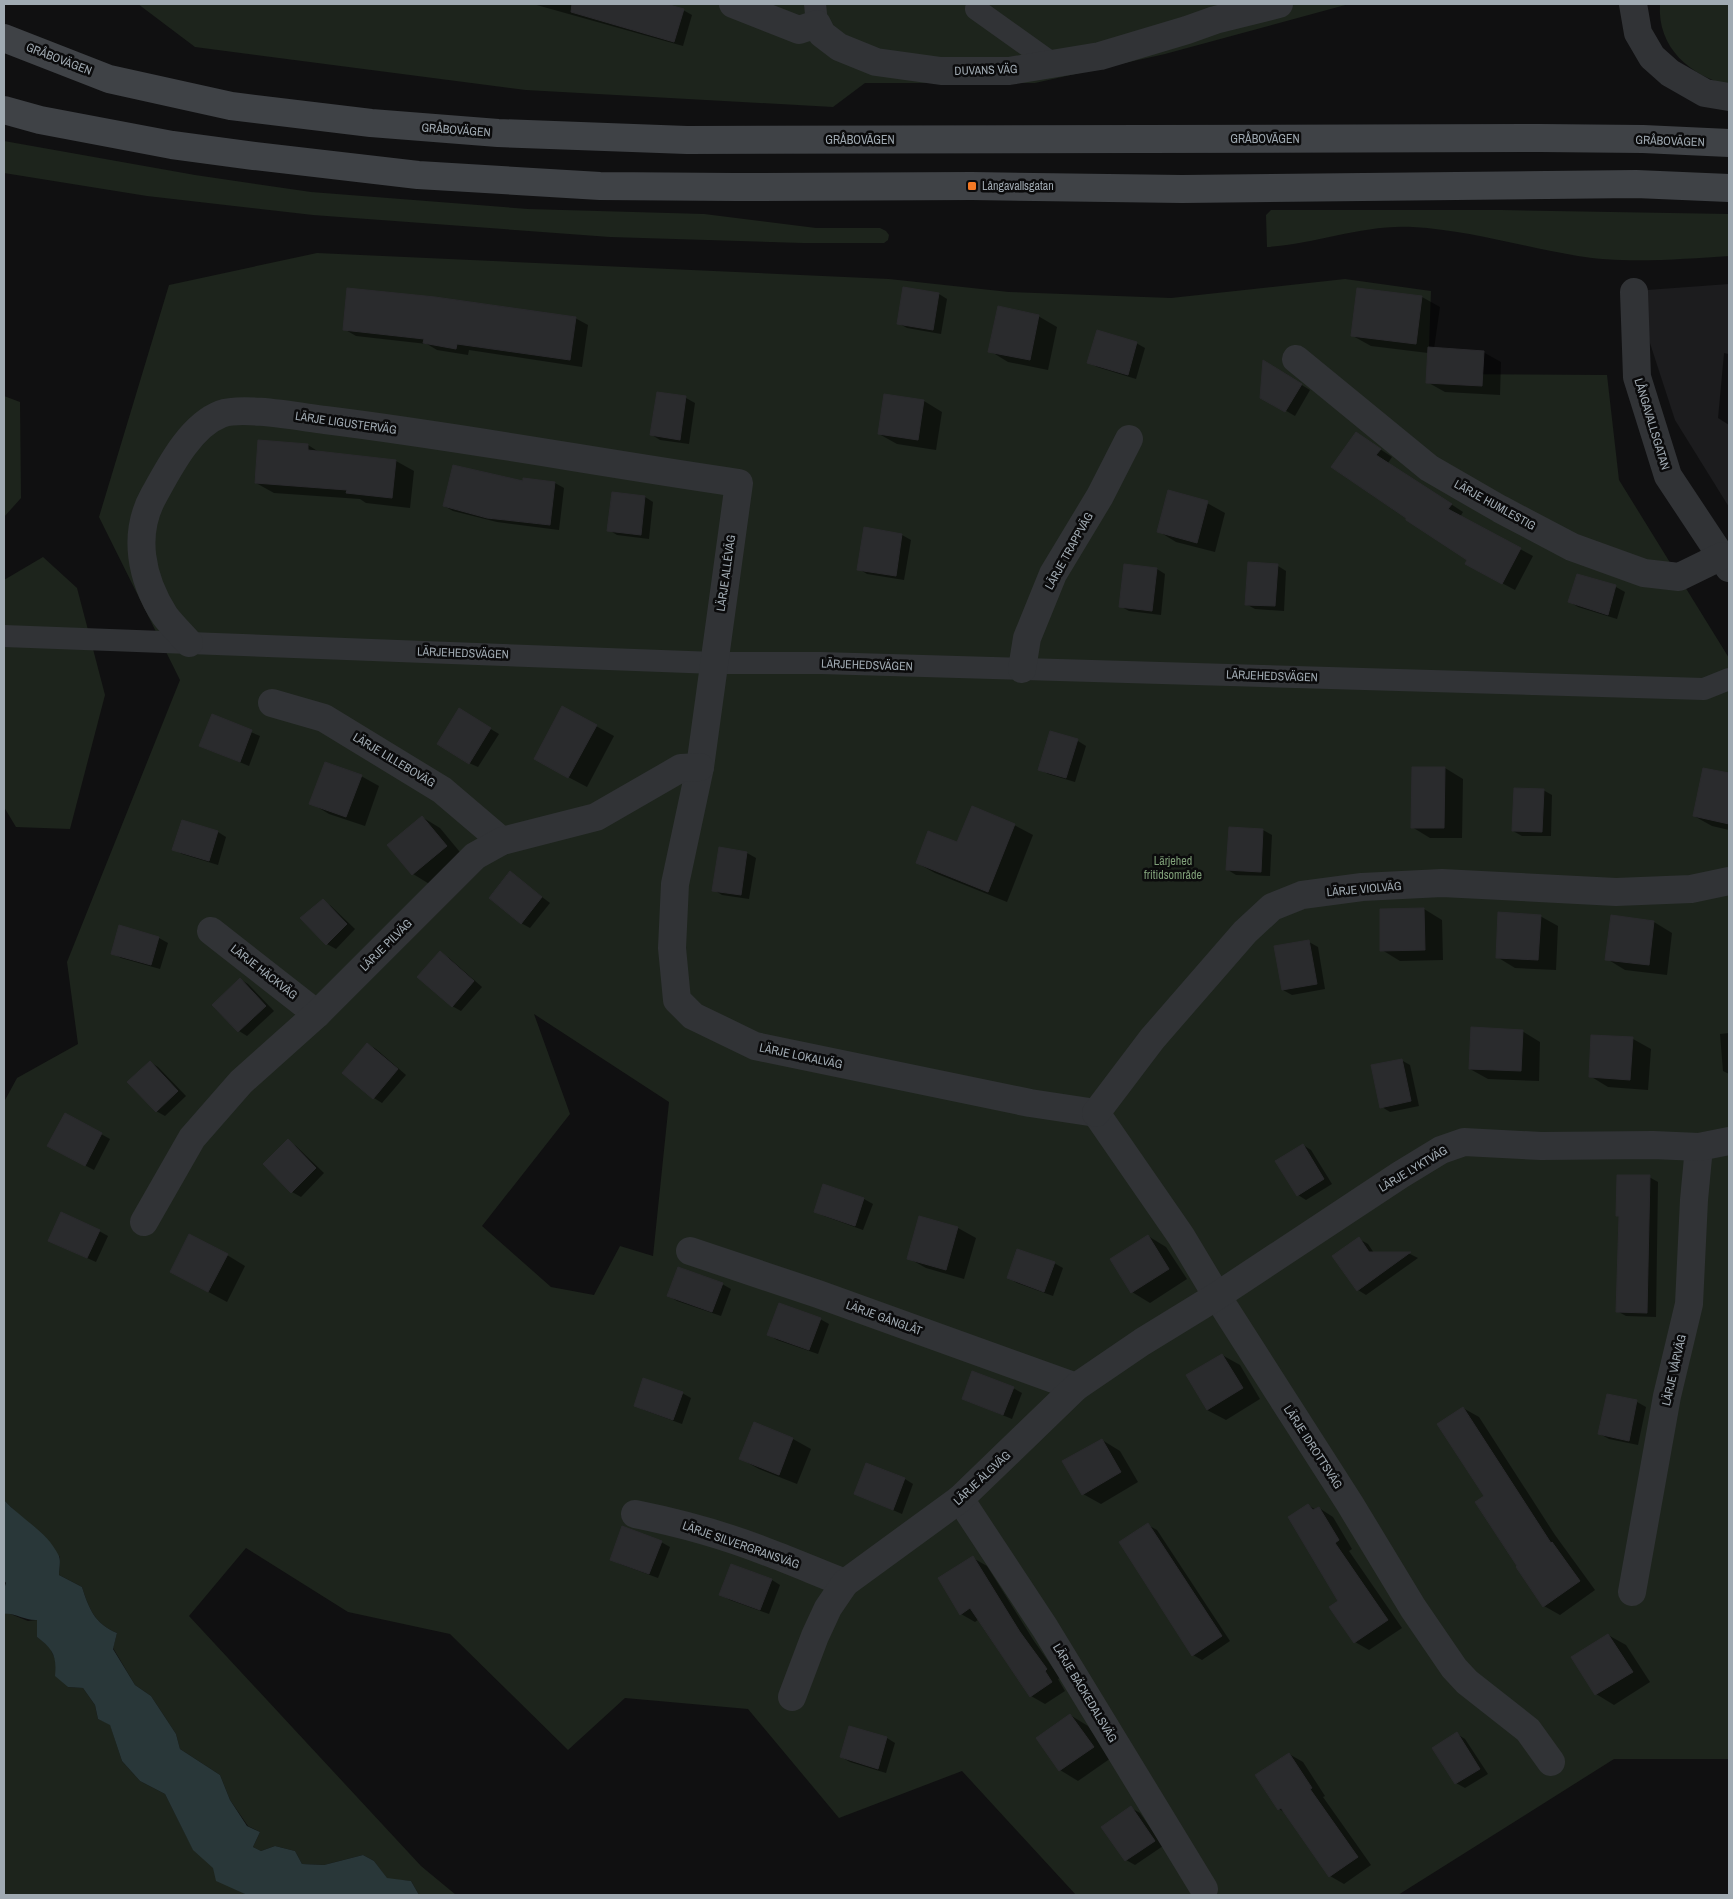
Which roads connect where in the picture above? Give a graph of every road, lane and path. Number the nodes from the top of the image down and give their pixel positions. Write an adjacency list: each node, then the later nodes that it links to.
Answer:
1 (733, 4): 5 (street, DUVANS VÄG)
2 (1279, 4): 7 (street, DUVANS VÄG)
3 (1633, 4): 8 (street)
4 (976, 9): 7 (lane)
5 (816, 14): 7 (street, DUVANS VÄG)
6 (4, 38): 10 (main road, GRÅBOVÄGEN)
7 (1053, 64)
8 (1729, 97)
9 (4, 110): 11 (main road)
10 (1729, 143)
11 (1729, 188)
12 (1634, 292): 16 (street, LÅNGAVALLSGATAN)
13 (1296, 359): 16 (street, LÄRJE HUMLESTIG)
14 (1129, 439): 20 (street, LÄRJE TRAPPVÄG)
15 (739, 483): 18 (street, LÄRJE LIGUSTERVÄG); 19 (street, LÄRJE ALLÉVÄG)
16 (1726, 562)
17 (4, 636): 18 (lane, LÄRJEHEDSVÄGEN)
18 (189, 643): 19 (lane, LÄRJEHEDSVÄGEN)
19 (715, 663): 20 (lane, LÄRJEHEDSVÄGEN); 23 (street, LÄRJE LOKALVÄG)
20 (1022, 669): 21 (lane, LÄRJEHEDSVÄGEN)
21 (1729, 679)
22 (272, 703): 24 (street, LÄRJE LILLEBOVÄG)
23 (700, 767): 24 (street, LÄRJE PILVÄG); 28 (street, LÄRJE LOKALVÄG)
24 (502, 841): 27 (street, LÄRJE PILVÄG)
25 (1729, 881): 28 (street, LÄRJE VIOLVÄG)
26 (211, 930): 27 (street, LÄRJE HÄCKVÄG)
27 (317, 1014): 31 (street, LÄRJE PILVÄG)
28 (1096, 1113): 33 (street, LÄRJE IDROTTSVÄG)
29 (1729, 1141): 30 (street, LÄRJE LYKTVÄG)
30 (1699, 1147): 33 (street, LÄRJE LYKTVÄG); 38 (street, LÄRJE VÅRVÄG)
31 (144, 1222)
32 (690, 1251): 34 (street, LÄRJE GÅNGLÅT)
33 (1217, 1296): 34 (street, LÄRJE ÄLGVÄG); 40 (street, LÄRJE IDROTTSVÄG)
34 (1076, 1387): 35 (street, LÄRJE ÄLGVÄG)
35 (960, 1500): 37 (street, LÄRJE ÄLGVÄG); 41 (street, LÄRJE BÄCKEDALSVÄG)
36 (635, 1514): 37 (street, LÄRJE SILVERGRANSVÄG)
37 (846, 1583): 39 (street, LÄRJE ÄLGVÄG)
38 (1632, 1592)
39 (792, 1696)
40 (1551, 1762)
41 (1204, 1889)

